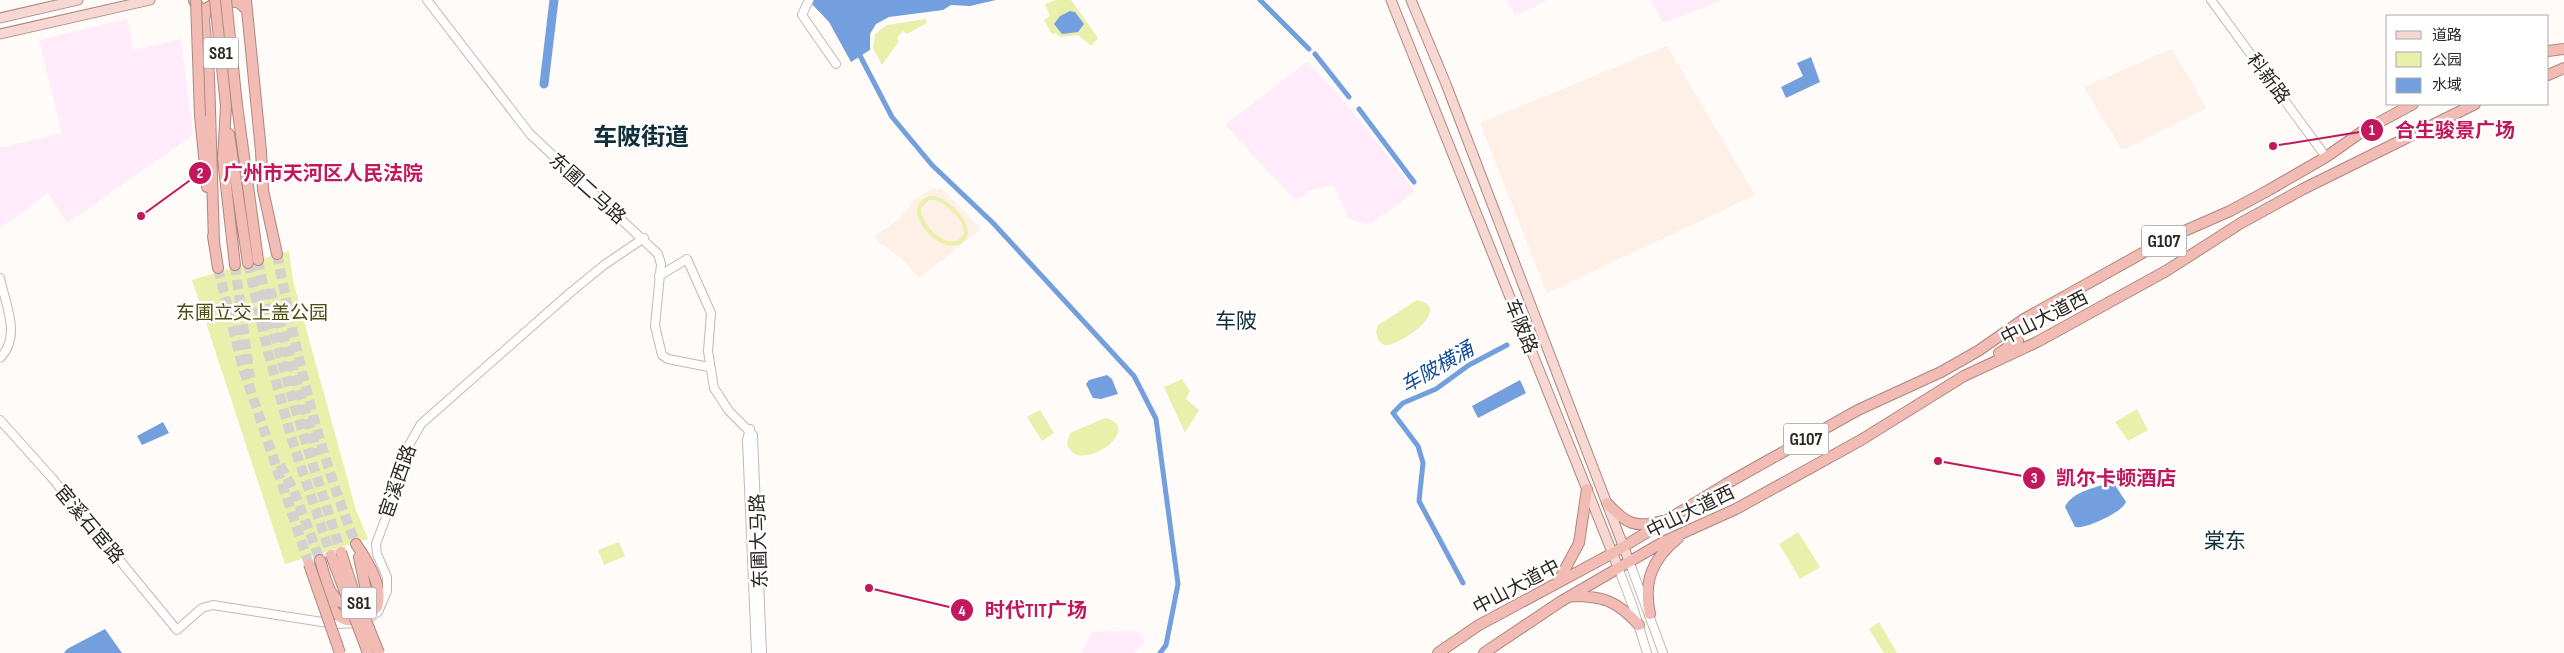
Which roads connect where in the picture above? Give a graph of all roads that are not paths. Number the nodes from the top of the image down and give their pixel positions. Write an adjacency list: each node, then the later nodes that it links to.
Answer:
1 (78, 0): 12 (main road)
2 (150, 0): 15 (main road)
3 (194, 0): 14 (highway); 27 (highway, bridge)
4 (215, 0): 22 (highway, S81, bridge)
5 (226, 0): 22 (highway, S81, bridge)
6 (427, 0): 26 (street, 东圃二马路)
7 (1391, 0): 35 (main road, 车陂路)
8 (1411, 0): 34 (main road, 车陂路)
9 (2211, 0): 25 (street, 科新路)
10 (808, 2): 19 (street)
11 (246, 5): 14 (highway); 28 (highway)
12 (23, 12): 13 (main road); 15 (main road)
13 (0, 18)
14 (204, 19): 27 (highway)
15 (27, 28): 16 (main road)
16 (0, 34)
17 (2564, 49): 18 (highway)
18 (2549, 51)
19 (836, 64)
20 (2564, 68): 21 (highway)
21 (2549, 75)
22 (231, 105): 29 (highway, S81); 30 (highway)
23 (2410, 105): 25 (highway, 中山大道西 / G107)
24 (2473, 105): 41 (highway, 中山大道西 / G107)
25 (2326, 157): 37 (highway, 中山大道西 / G107)
26 (644, 238): 32 (street, 东圃二马路); 63 (street, 宦溪西路)
27 (214, 242): 31 (highway)
28 (277, 254)
29 (253, 262)
30 (235, 265)
31 (218, 268)
32 (659, 276): 40 (street, 东圃二马路); 40 (street)
33 (0, 278): 39 (street)
34 (1528, 297): 35 (main road); 36 (main road, 车陂路)
35 (1512, 303): 38 (main road, 车陂路)
36 (1540, 328): 38 (main road); 45 (main road, 车陂路)
37 (2005, 332): 41 (highway); 46 (highway, 中山大道西 / G107)
38 (1524, 334): 44 (main road, 车陂路)
39 (0, 358)
40 (709, 367): 43 (street)
41 (1978, 369): 47 (highway, 中山大道西 / G107)
42 (0, 420): 63 (street, 宦溪石宦路)
43 (750, 429): 67 (street, 东圃大马路); 68 (street, 东圃大马路)
44 (1587, 489): 51 (main road, 车陂路); 59 (highway)
45 (1607, 503): 46 (highway); 49 (main road, 车陂路)
46 (1678, 516): 48 (highway, 中山大道西 / G107)
47 (1693, 528): 50 (highway, 中山大道西 / G107); 61 (highway)
48 (1645, 535): 49 (highway, 中山大道西 / G107); 50 (highway)
49 (1624, 547): 51 (highway, 中山大道西 / G107); 53 (main road, 车陂路)
50 (1651, 549): 53 (highway, 中山大道西 / G107)
51 (1613, 554): 55 (highway, 中山大道中 / G107); 56 (main road, 车陂路)
52 (320, 560): 58 (highway)
53 (1629, 560): 56 (highway, 中山大道中 / G107); 61 (street, 车陂路)
54 (309, 564): 64 (highway, bridge)
55 (1590, 566): 57 (highway); 59 (highway, 中山大道中)
56 (1618, 567): 57 (highway, 中山大道中 / G107); 62 (street, 车陂路)
57 (1594, 582): 60 (highway, 中山大道中 / G107)
58 (328, 584): 58 (highway)
59 (1556, 584): 69 (highway, 中山大道中)
60 (1570, 596): 62 (highway); 70 (highway, 中山大道中 / G107)
61 (1650, 614): 72 (street, 车陂路)
62 (1639, 625): 71 (street, 车陂路)
63 (178, 630)
64 (340, 653)
65 (368, 653): 66 (highway, S81, bridge)
66 (379, 653)
67 (756, 653)
68 (762, 653)
69 (1438, 653)
70 (1484, 653)
71 (1647, 653)
72 (1663, 653)

